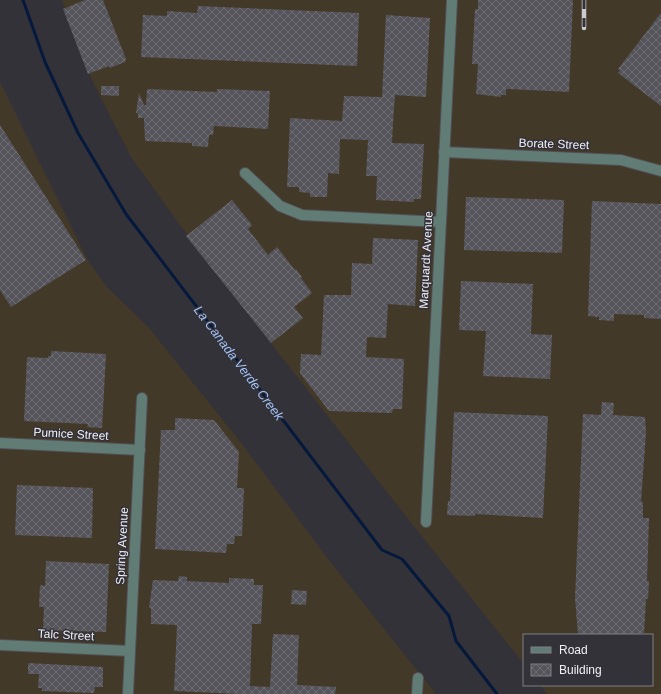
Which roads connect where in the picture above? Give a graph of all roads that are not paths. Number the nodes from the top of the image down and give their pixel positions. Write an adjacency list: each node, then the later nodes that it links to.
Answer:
1 (452, 0): 2 (street, Marquardt Avenue)
2 (444, 152): 3 (street, Borate Street); 5 (street, Marquardt Avenue)
3 (661, 172)
4 (245, 173): 5 (street)
5 (441, 222): 9 (street, Marquardt Avenue)
6 (142, 398): 8 (street, Spring Avenue)
7 (0, 443): 8 (street, Pumice Street)
8 (140, 450): 11 (street, Spring Avenue)
9 (426, 522)
10 (0, 645): 11 (street, Talc Street)
11 (130, 652): 13 (street, Spring Avenue)
12 (418, 678): 14 (street)
13 (128, 694)
14 (417, 694)

